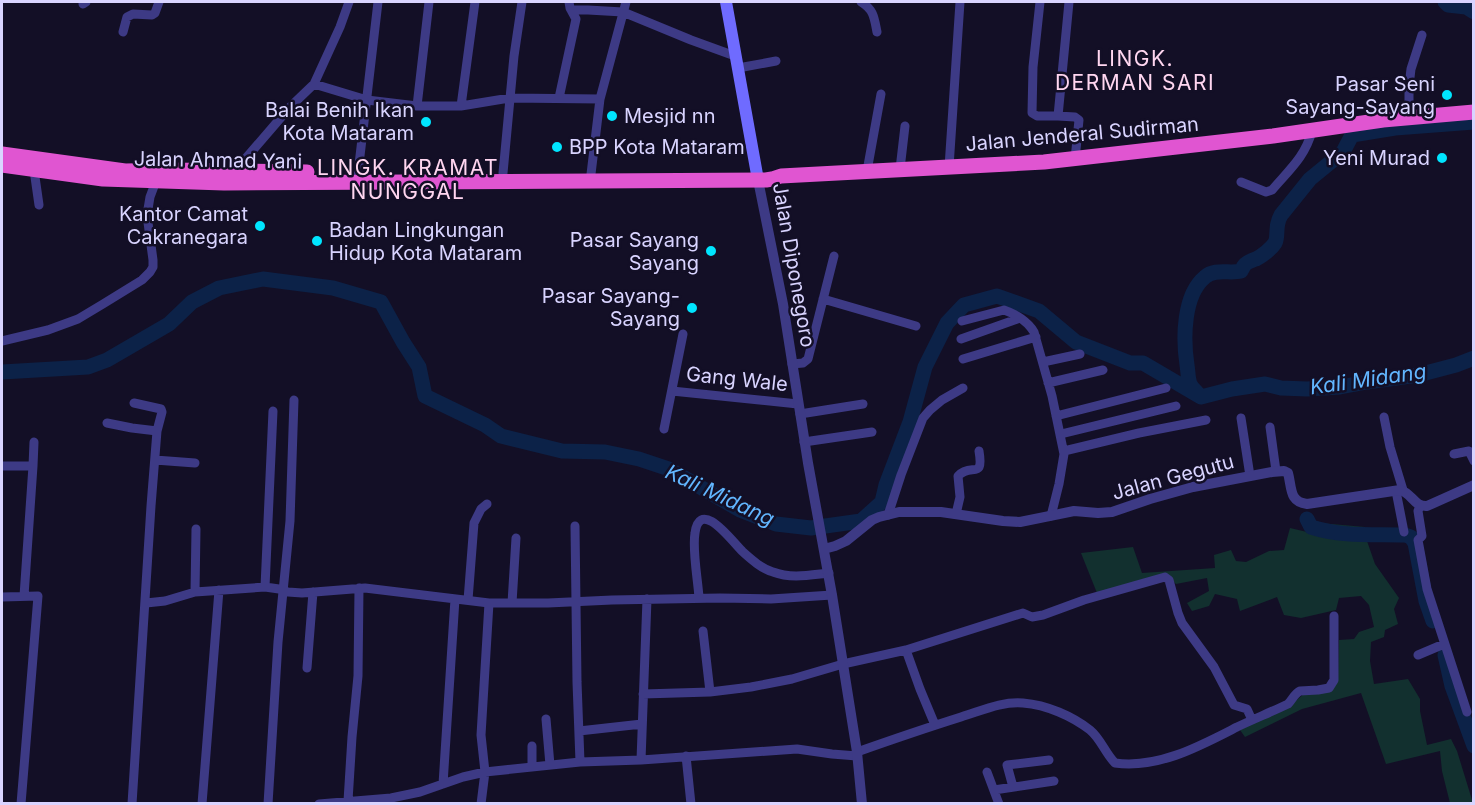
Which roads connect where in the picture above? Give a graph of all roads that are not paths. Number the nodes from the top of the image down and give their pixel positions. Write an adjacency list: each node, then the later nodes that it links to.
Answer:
1 (159, 2): 15 (street)
2 (349, 2): 20 (street)
3 (378, 2): 25 (street)
4 (429, 2): 26 (street)
5 (475, 2): 27 (street)
6 (522, 2): 22 (street)
7 (626, 2): 14 (street)
8 (726, 2): 19 (main road, Jalan Diponegoro)
9 (861, 2): 16 (street)
10 (960, 2): 36 (street)
11 (1041, 2): 29 (street)
12 (1069, 2): 29 (street)
13 (570, 6): 14 (street); 23 (street)
14 (623, 12): 19 (street); 24 (street)
15 (123, 32)
16 (877, 32)
17 (1422, 35): 30 (street)
18 (776, 61): 19 (street)
19 (737, 62): 44 (main road, Jalan Diponegoro)
20 (314, 84): 25 (street); 40 (street)
21 (881, 94): 39 (street)
22 (510, 98): 23 (street); 27 (street); 42 (street)
23 (559, 98): 24 (street)
24 (600, 99): 43 (street)
25 (367, 100): 26 (street); 41 (street)
26 (417, 105): 27 (street)
27 (461, 106)
28 (1473, 112): 30 (highway, Jalan Jenderal Sudirman)
29 (1058, 116): 34 (street)
30 (1408, 118): 32 (highway, Jalan Jenderal Sudirman)
31 (905, 126): 38 (street)
32 (1312, 131): 34 (highway, Jalan Jenderal Sudirman); 48 (street)
33 (2, 154): 45 (highway)
34 (1075, 159): 36 (highway, Jalan Jenderal Sudirman)
35 (2, 165): 37 (highway, Jalan Ahmad Yani)
36 (949, 167): 38 (highway, Jalan Jenderal Sudirman)
37 (34, 170): 47 (highway, Jalan Ahmad Yani); 49 (street)
38 (900, 170): 39 (highway, Jalan Jenderal Sudirman)
39 (867, 171): 44 (highway, Jalan Jenderal Sudirman)
40 (234, 172): 41 (highway); 45 (highway)
41 (358, 173): 46 (highway)
42 (503, 173): 43 (highway); 46 (highway)
43 (591, 174): 44 (highway)
44 (757, 176): 46 (highway, Jalan Ahmad Yani); 62 (street, Jalan Diponegoro)
45 (208, 177): 46 (highway, Jalan Ahmad Yani); 47 (highway, Jalan Ahmad Yani)
46 (480, 177)
47 (156, 181): 58 (street)
48 (1241, 182)
49 (39, 205)
50 (834, 256): 51 (street)
51 (823, 299): 54 (street); 62 (street)
52 (1020, 318): 53 (street); 56 (street); 57 (street)
53 (962, 321)
54 (916, 326)
55 (683, 334): 67 (street, Gang Wale)
56 (1036, 337): 60 (street); 61 (street)
57 (960, 339)
58 (2, 341)
59 (1080, 354): 61 (street)
60 (963, 359)
61 (1043, 362): 64 (street)
62 (792, 364): 72 (street, Jalan Diponegoro)
63 (1103, 370): 64 (street)
64 (1048, 383): 74 (street)
65 (963, 388): 101 (street)
66 (1166, 388): 74 (street)
67 (672, 391): 72 (street, Gang Wale); 80 (street, Gang Wale)
68 (294, 400): 112 (street)
69 (134, 403): 81 (street)
70 (863, 404): 72 (street, Gang Wale)
71 (1176, 406): 83 (street)
72 (799, 409): 85 (street, Jalan Diponegoro)
73 (273, 411): 109 (street)
74 (1056, 416): 83 (street)
75 (1384, 417): 97 (street)
76 (1241, 418): 95 (street)
77 (1206, 420): 87 (street)
78 (107, 423): 81 (street)
79 (1270, 428): 94 (street)
80 (664, 429)
81 (157, 431): 89 (street)
82 (872, 432): 85 (street)
83 (1061, 434): 87 (street)
84 (34, 442): 93 (street)
85 (804, 442): 107 (street, Jalan Diponegoro)
86 (979, 451): 100 (street)
87 (1064, 451): 102 (street)
88 (1454, 454): 90 (street)
89 (155, 460): 91 (street); 123 (street)
90 (1473, 461)
91 (195, 463)
92 (2, 466): 93 (street)
93 (33, 466): 116 (street)
94 (1276, 471): 95 (street, Jalan Gegutu); 97 (street)
95 (1250, 476): 102 (street, Jalan Gegutu)
96 (1473, 485): 99 (street)
97 (1400, 490): 99 (street); 105 (street)
98 (487, 504): 121 (street)
99 (1420, 506): 128 (street)
100 (956, 514): 101 (street, Jalan Gegutu); 102 (street, Jalan Gegutu)
101 (888, 515): 107 (street, Jalan Gegutu)
102 (1051, 516)
103 (575, 526): 122 (street)
104 (196, 529): 113 (street)
105 (1404, 532)
106 (516, 538): 125 (street)
107 (824, 549): 108 (street, Jalan Diponegoro)
108 (828, 573): 115 (street, Jalan Diponegoro); 118 (street)
109 (265, 586): 111 (street); 112 (street)
110 (359, 588): 114 (street); 119 (street); 155 (street)
111 (219, 590): 113 (street); 158 (street)
112 (282, 590): 114 (street); 159 (street)
113 (195, 592): 123 (street)
114 (313, 592): 132 (street)
115 (832, 595): 118 (street); 131 (street, Jalan Diponegoro)
116 (24, 596): 117 (street); 156 (street)
117 (2, 597)
118 (699, 598): 120 (street)
119 (455, 599): 121 (street); 152 (street)
120 (647, 599): 122 (street); 134 (street)
121 (468, 600): 124 (street)
122 (576, 602): 125 (street); 140 (street)
123 (146, 603): 157 (street)
124 (489, 603): 125 (street); 149 (street)
125 (512, 603)
126 (1334, 616): 137 (street)
127 (703, 631): 133 (street)
128 (1441, 645): 130 (street); 135 (street)
129 (906, 650): 131 (street); 137 (street); 139 (street)
130 (1418, 656)
131 (843, 664): 133 (street); 142 (street, Jalan Diponegoro)
132 (307, 668)
133 (710, 693): 134 (street)
134 (643, 694): 138 (street)
135 (1467, 712)
136 (546, 719): 147 (street)
137 (1252, 720): 139 (street)
138 (642, 724): 140 (street); 144 (street)
139 (935, 725): 142 (street)
140 (579, 730): 146 (street)
141 (532, 746): 148 (street)
142 (857, 754): 143 (street); 163 (street, Jalan Diponegoro)
143 (686, 756): 144 (street); 162 (street)
144 (641, 760): 146 (street)
145 (1049, 760): 153 (street)
146 (580, 762): 147 (street)
147 (550, 765): 148 (street)
148 (532, 767): 149 (street)
149 (485, 772): 152 (street); 161 (street)
150 (987, 772): 154 (street)
151 (1054, 781): 153 (street)
152 (443, 784): 155 (street)
153 (1013, 787): 154 (street)
154 (993, 789): 164 (street)
155 (348, 801): 160 (street)
156 (21, 804)
157 (132, 804)
158 (202, 804)
159 (268, 804)
160 (319, 804)
161 (481, 804)
162 (691, 804)
163 (862, 804)
164 (999, 804)

